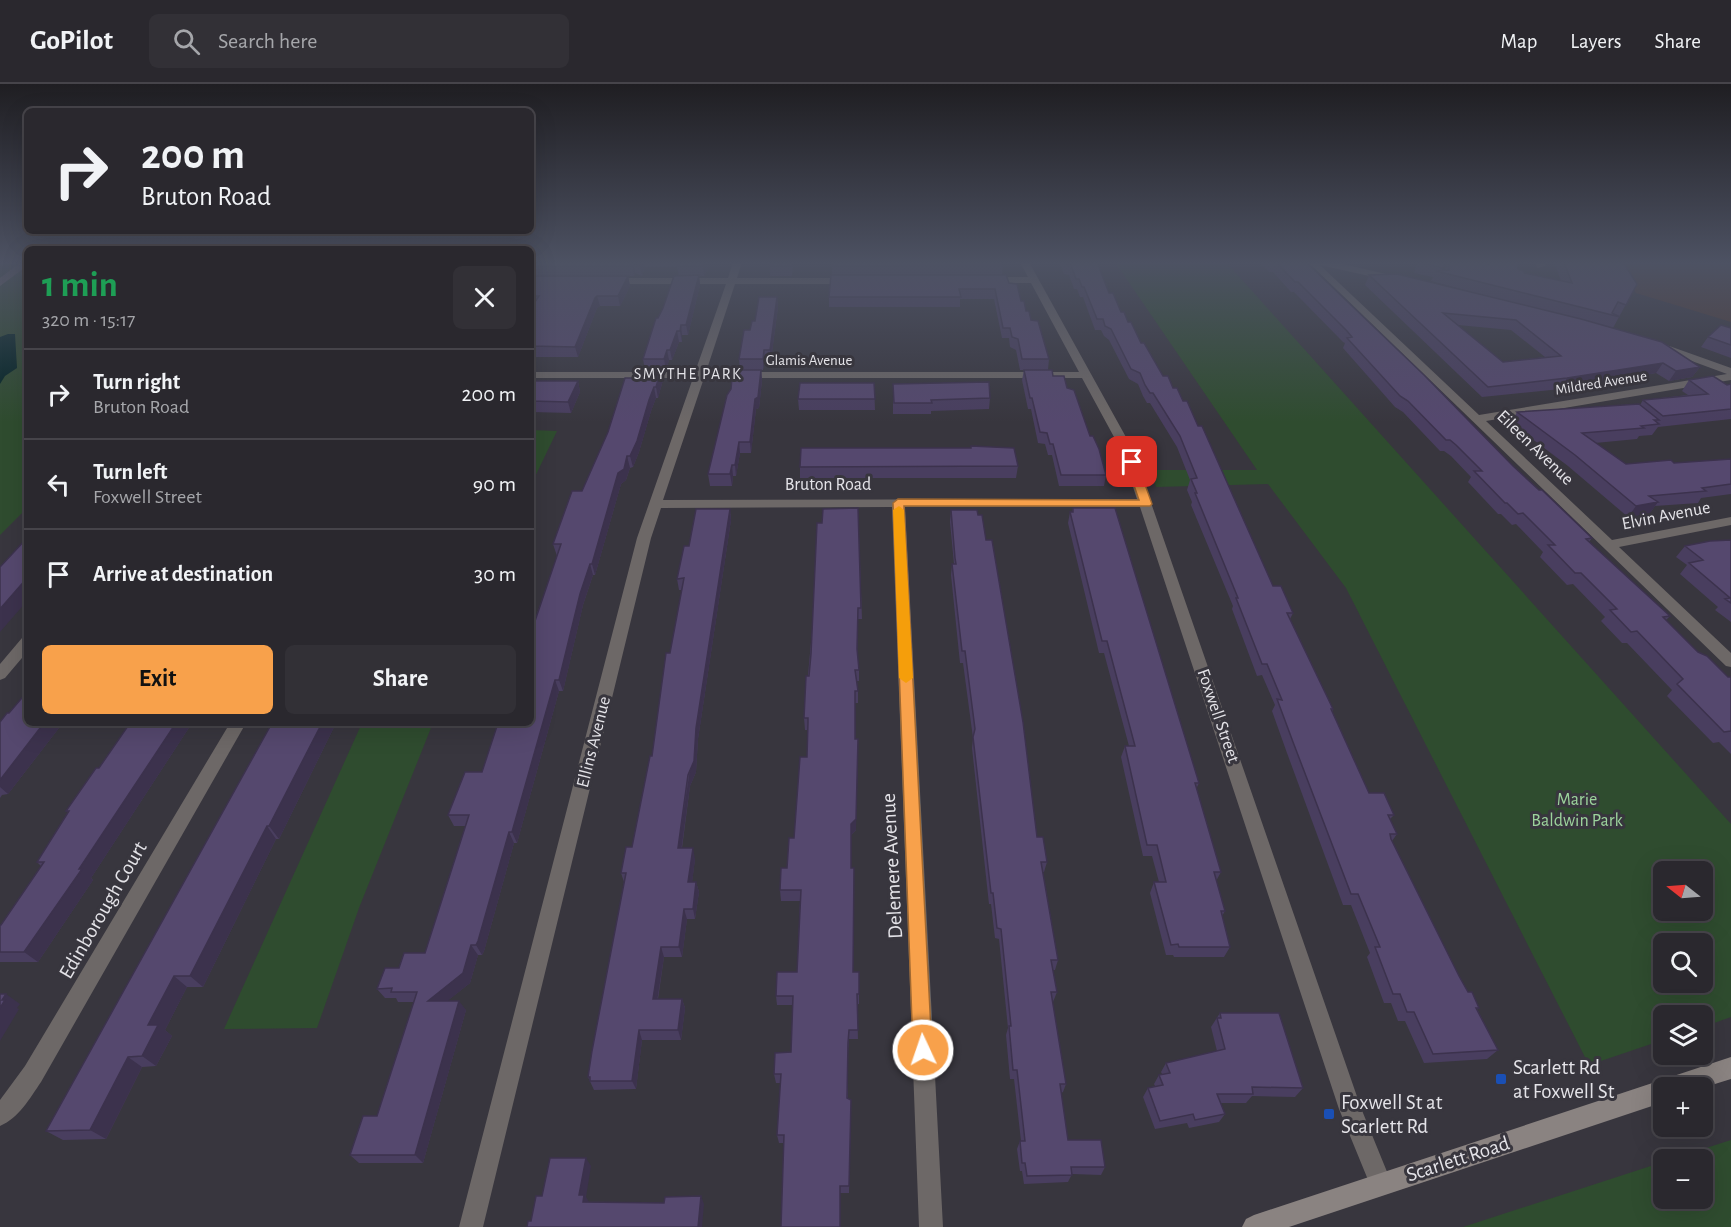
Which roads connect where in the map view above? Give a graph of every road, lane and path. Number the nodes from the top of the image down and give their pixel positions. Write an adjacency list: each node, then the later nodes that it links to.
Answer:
1 (720, 315): 8 (street, Ellins Avenue)
2 (1054, 315): 7 (street, Foxwell Street)
3 (1368, 315): 10 (street, Eileen Avenue)
4 (1650, 343): 5 (street)
5 (1731, 372)
6 (534, 375): 8 (street, Glamis Avenue)
7 (1087, 375): 8 (street, Glamis Avenue); 13 (street, Foxwell Street)
8 (699, 376): 12 (street, Ellins Avenue)
9 (1731, 377): 10 (street, Mildred Avenue)
10 (1477, 419): 15 (street, Eileen Avenue)
11 (898, 503): 12 (street, Bruton Road); 13 (street, Bruton Road); 26 (street, Delemere Avenue)
12 (654, 504): 25 (street, Ellins Avenue)
13 (1146, 504): 24 (street, Foxwell Street)
14 (1731, 521): 15 (street, Elvin Avenue)
15 (1609, 545): 17 (street, Eileen Avenue)
16 (24, 646): 18 (street)
17 (1731, 662)
18 (0, 674)
19 (236, 726): 23 (street, Edinborough Court)
20 (1731, 1068): 21 (main road)
21 (1705, 1077)
22 (1653, 1095): 24 (main road, Scarlett Road)
23 (0, 1115)
24 (1381, 1184): 27 (main road, Scarlett Road)
25 (471, 1227)
26 (931, 1227)
27 (1254, 1227)

